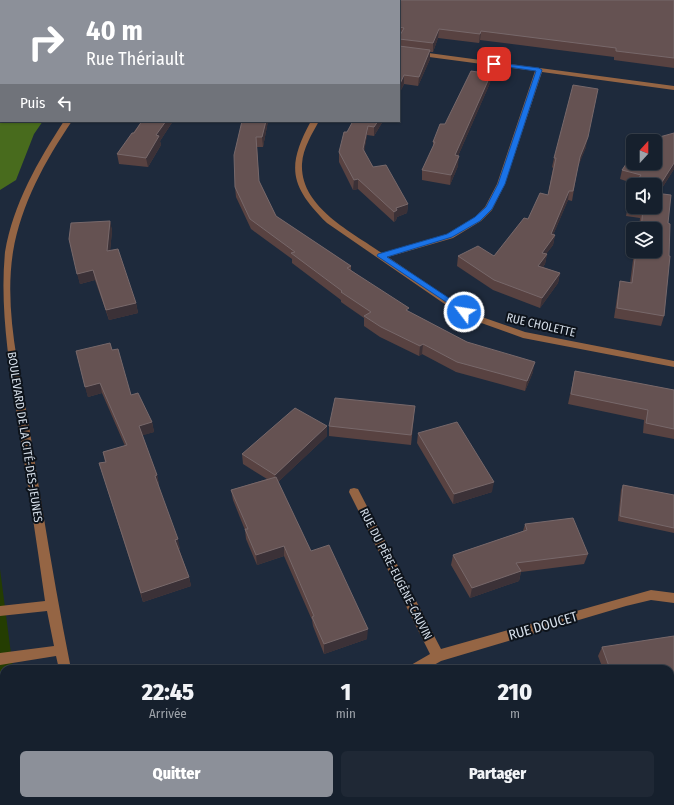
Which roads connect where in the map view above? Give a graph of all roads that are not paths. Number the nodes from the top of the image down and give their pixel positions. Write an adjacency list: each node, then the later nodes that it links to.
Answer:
1 (400, 51): 2 (street)
2 (539, 70): 3 (street); 6 (street)
3 (674, 88)
4 (67, 122): 10 (street, BOULEVARD DE LA CITÉ-DES-JEUNES)
5 (314, 122): 6 (street, RUE CHOLETTE)
6 (381, 256): 7 (street, RUE CHOLETTE)
7 (674, 364)
8 (354, 492): 13 (street, RUE DU PÈRE-EUGÈNE-CAUVIN)
9 (674, 598): 13 (street, RUE DOUCET)
10 (52, 605): 11 (street); 12 (street, BOULEVARD DE LA CITÉ-DES-JEUNES)
11 (0, 611)
12 (62, 650): 14 (street); 15 (street, BOULEVARD DE LA CITÉ-DES-JEUNES)
13 (438, 656): 16 (street, RUE DOUCET)
14 (0, 659)
15 (64, 665)
16 (422, 665)

